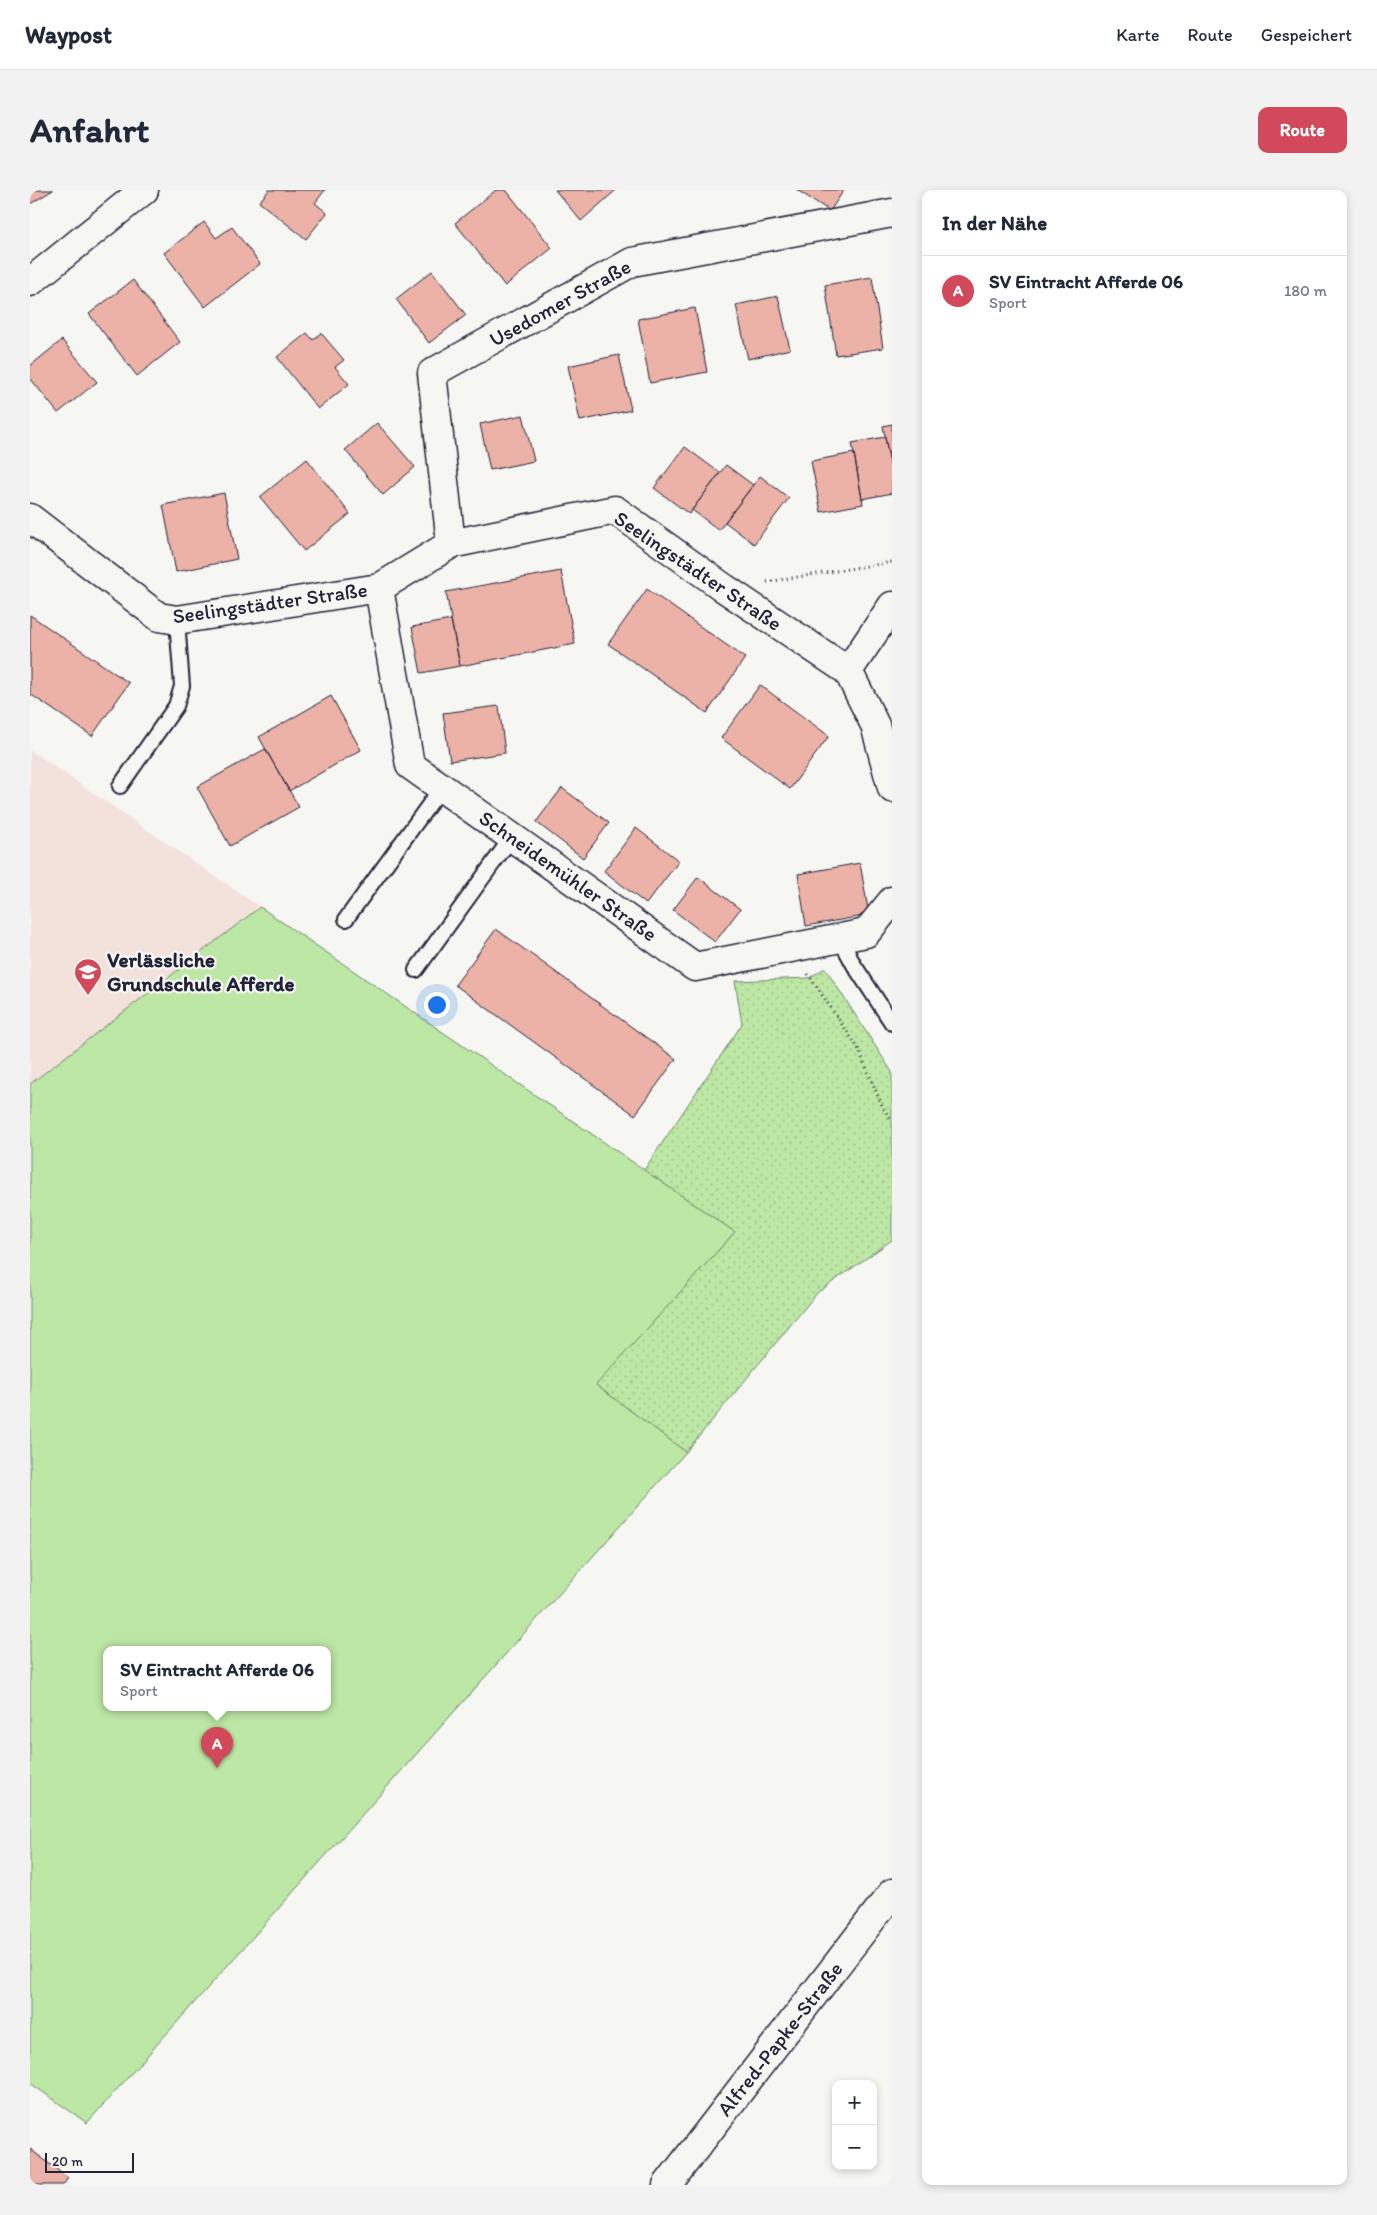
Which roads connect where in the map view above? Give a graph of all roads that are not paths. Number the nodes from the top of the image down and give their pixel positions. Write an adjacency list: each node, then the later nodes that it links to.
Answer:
1 (144, 190): 3 (street)
2 (892, 213): 5 (street, Usedomer Straße)
3 (30, 282)
4 (30, 518): 8 (street, Seelingstädter Straße)
5 (451, 544): 6 (street, Seelingstädter Straße); 9 (street, Seelingstädter Straße)
6 (379, 588): 8 (street, Seelingstädter Straße); 11 (street, Schneidemühler Straße)
7 (892, 606): 9 (street)
8 (177, 620): 10 (lane)
9 (848, 671): 12 (street)
10 (120, 786)
11 (442, 787): 13 (street, Schneidemühler Straße); 15 (lane)
12 (892, 788)
13 (512, 837): 16 (street, Schneidemühler Straße); 17 (lane)
14 (892, 901): 16 (street, Schneidemühler Straße)
15 (346, 919)
16 (840, 939): 18 (lane)
17 (416, 970)
18 (892, 1023)
19 (892, 1893): 20 (street, Alfred-Papke-Straße)
20 (668, 2185)

